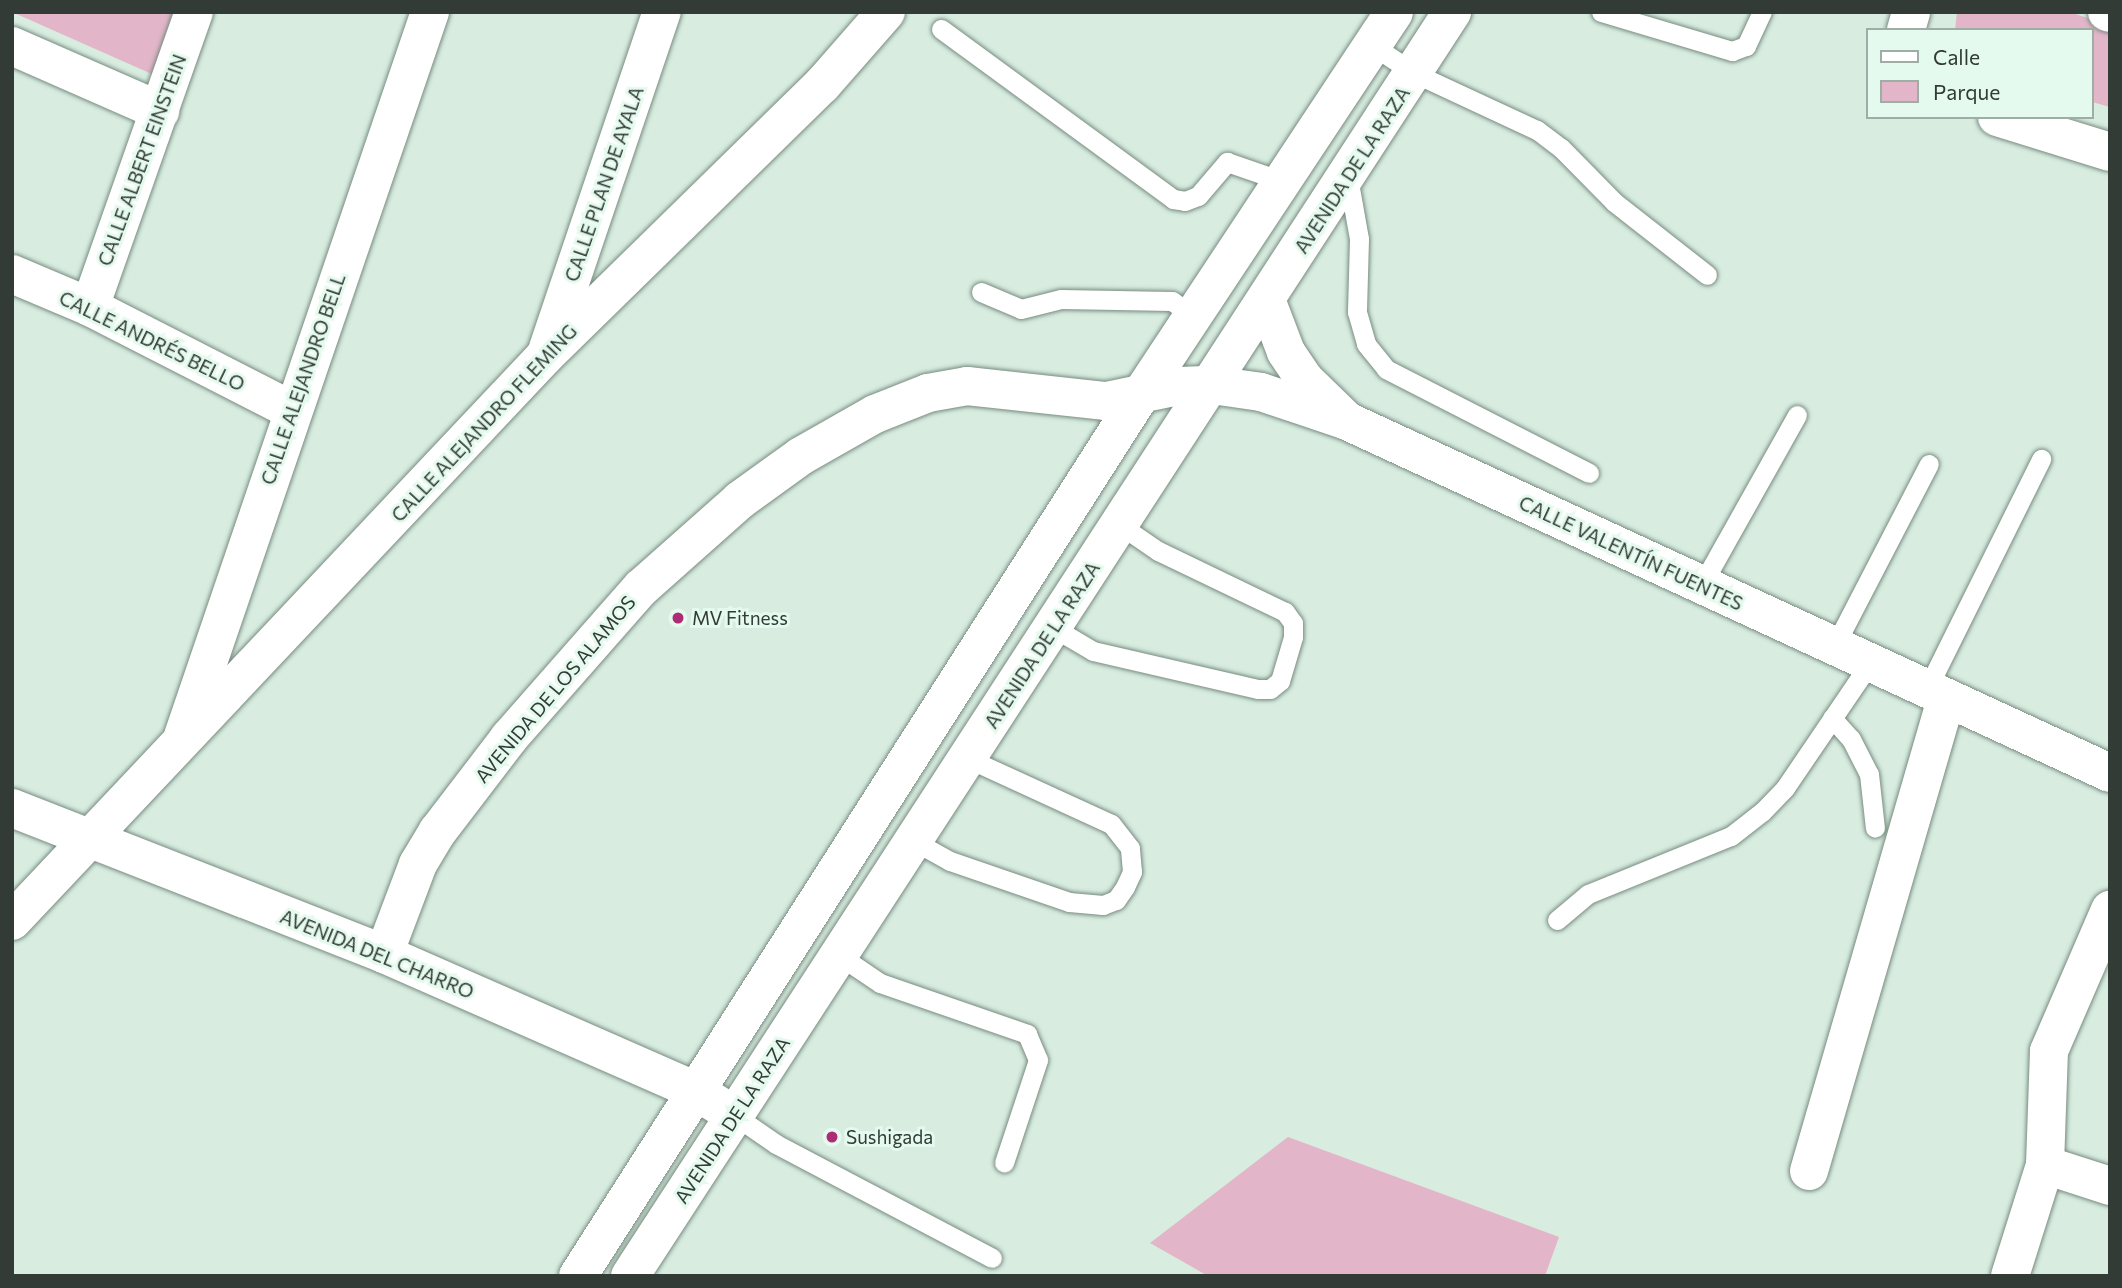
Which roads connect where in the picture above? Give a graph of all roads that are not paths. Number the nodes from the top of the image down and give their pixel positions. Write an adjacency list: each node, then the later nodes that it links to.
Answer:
1 (194, 12): 13 (street, CALLE ALBERT EINSTEIN)
2 (430, 12): 27 (street, CALLE ALEJANDRO BELL)
3 (662, 12): 24 (street, CALLE PLAN DE AYALA)
4 (886, 12): 24 (street, CALLE ALEJANDRO FLEMING)
5 (1394, 12): 10 (street)
6 (1452, 12): 12 (street, AVENIDA DE LA RAZA)
7 (1601, 12): 8 (lane)
8 (1762, 12)
9 (941, 29): 17 (lane)
10 (1372, 45): 12 (lane); 17 (street)
11 (12, 46): 13 (street)
12 (1414, 73): 16 (street, AVENIDA DE LA RAZA); 19 (lane)
13 (160, 111): 22 (street, CALLE ALBERT EINSTEIN)
14 (2003, 119): 15 (street)
15 (2110, 152)
16 (1348, 175): 21 (street, AVENIDA DE LA RAZA); 32 (lane)
17 (1282, 181): 23 (street)
18 (12, 274): 22 (street, CALLE ANDRÉS BELLO)
19 (1707, 275)
20 (981, 292): 23 (lane)
21 (1267, 302): 25 (street, AVENIDA DE LA RAZA); 29 (street)
22 (90, 307): 27 (street, CALLE ANDRÉS BELLO)
23 (1193, 316): 26 (street)
24 (545, 356): 40 (street, CALLE ALEJANDRO FLEMING)
25 (1212, 385): 26 (street, CALLE VALENTÍN FUENTES); 29 (street, CALLE VALENTÍN FUENTES); 33 (street, AVENIDA DE LA RAZA)
26 (1140, 396): 50 (street, AVENIDA DE LOS ALAMOS); 52 (street)
27 (291, 410): 40 (street, CALLE ALEJANDRO BELL)
28 (1797, 415): 34 (lane)
29 (1347, 421): 34 (street, CALLE VALENTÍN FUENTES)
30 (2041, 459): 38 (lane)
31 (1928, 464): 36 (lane)
32 (1589, 473)
33 (1120, 526): 35 (street, AVENIDA DE LA RAZA); 35 (lane)
34 (1701, 586): 36 (street, CALLE VALENTÍN FUENTES)
35 (1054, 628): 41 (street, AVENIDA DE LA RAZA)
36 (1834, 647): 37 (street, CALLE VALENTÍN FUENTES)
37 (1870, 663): 38 (street, CALLE VALENTÍN FUENTES); 39 (lane)
38 (1937, 694): 42 (street, CALLE VALENTÍN FUENTES); 56 (street)
39 (1832, 718): 44 (lane); 48 (lane)
40 (179, 747): 45 (street, CALLE ALEJANDRO FLEMING)
41 (967, 758): 46 (street, AVENIDA DE LA RAZA); 46 (lane)
42 (2110, 773)
43 (12, 808): 45 (street, AVENIDA DEL CHARRO)
44 (1875, 828)
45 (89, 841): 49 (street, CALLE ALEJANDRO FLEMING); 50 (street, AVENIDA DEL CHARRO)
46 (914, 841): 51 (street, AVENIDA DE LA RAZA)
47 (2110, 910): 55 (street)
48 (1557, 920)
49 (12, 921)
50 (384, 954): 52 (street, AVENIDA DEL CHARRO)
51 (840, 956): 53 (street, AVENIDA DE LA RAZA); 54 (lane)
52 (696, 1091): 53 (street, AVENIDA DEL CHARRO); 59 (street)
53 (734, 1115): 58 (lane); 60 (street, AVENIDA DE LA RAZA)
54 (1004, 1163)
55 (2045, 1164): 57 (street); 61 (street)
56 (1809, 1171)
57 (2110, 1186)
58 (992, 1258)
59 (578, 1276)
60 (630, 1276)
61 (2010, 1276)

